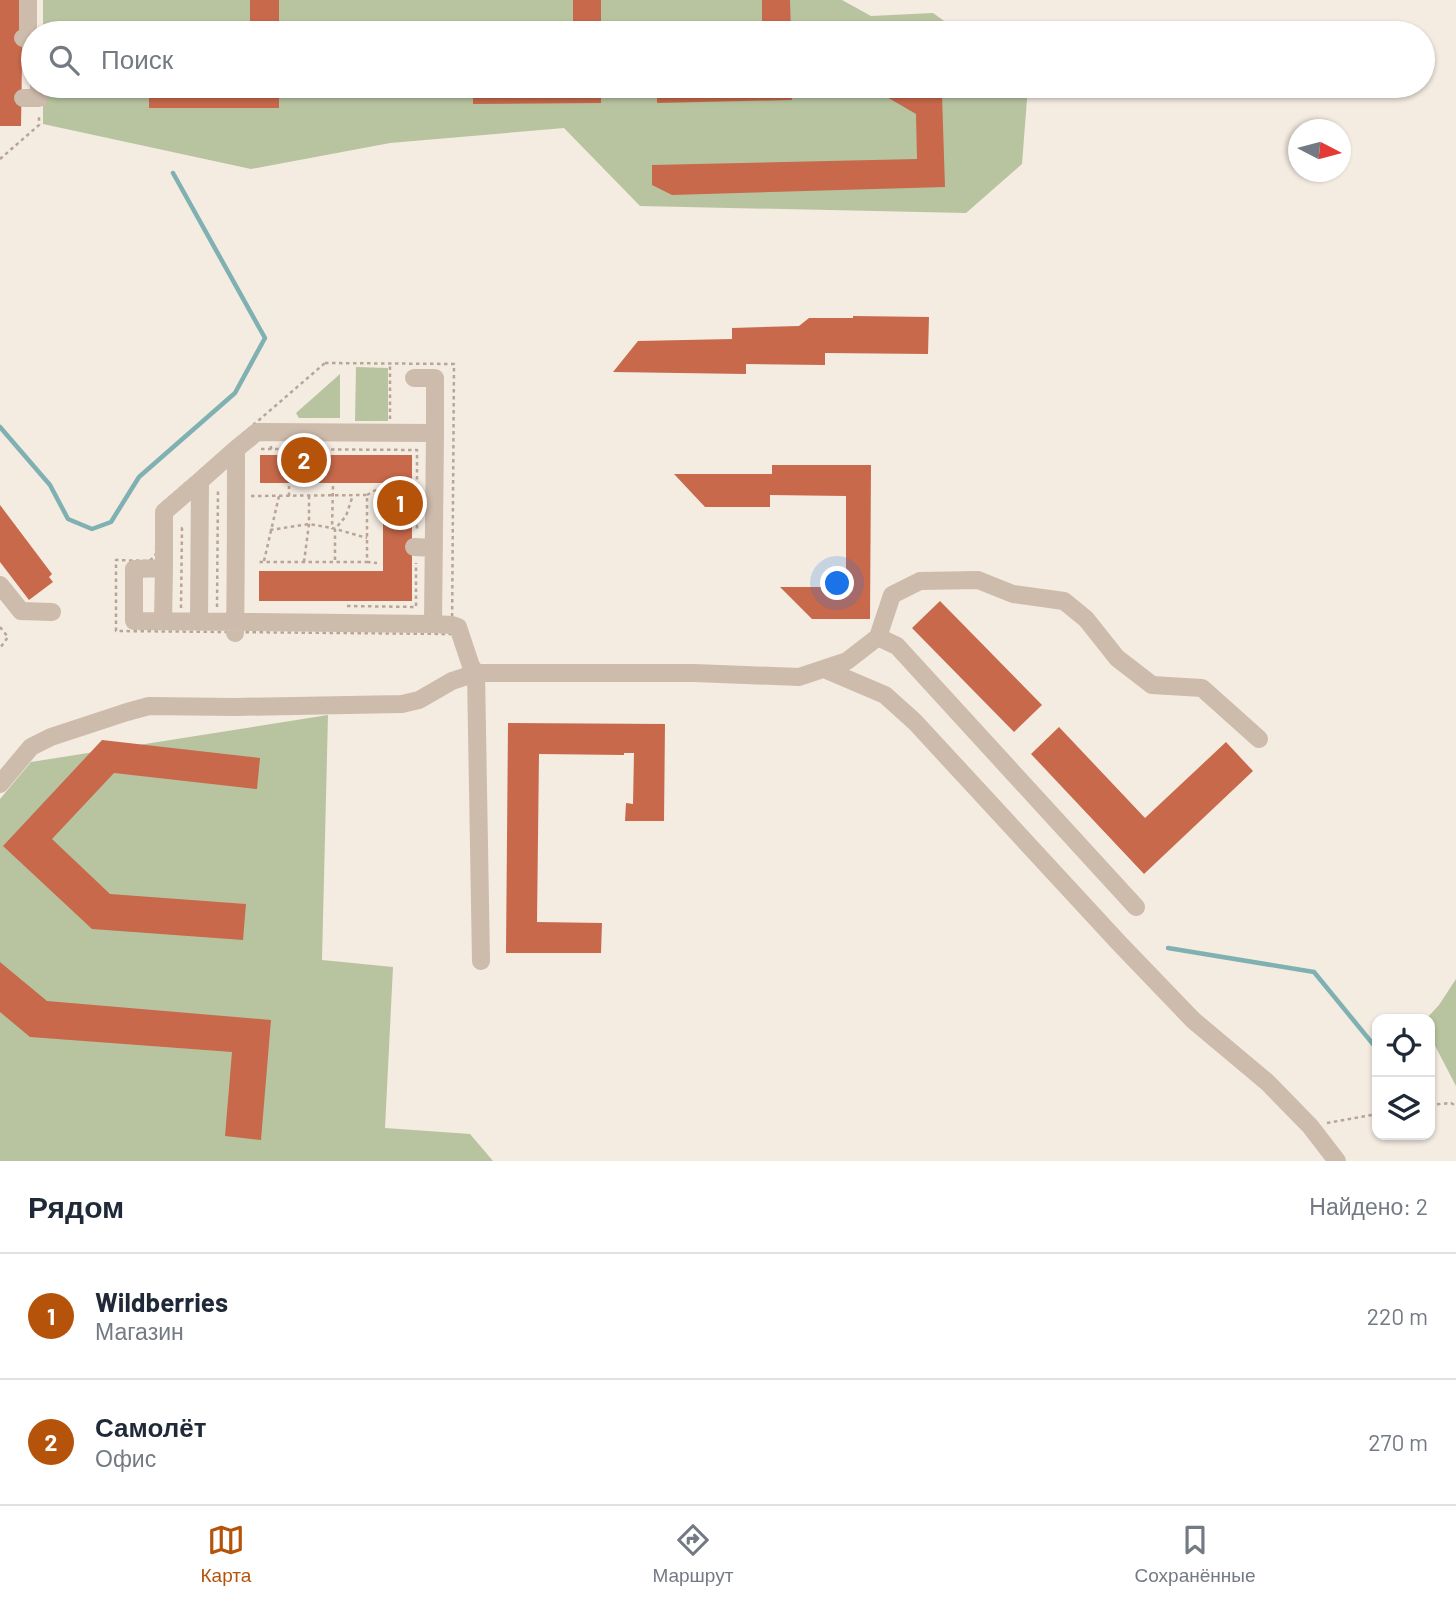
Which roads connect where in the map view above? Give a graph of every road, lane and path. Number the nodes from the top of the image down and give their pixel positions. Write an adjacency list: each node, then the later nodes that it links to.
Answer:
1 (29, 0): 3 (lane)
2 (39, 0): 4 (lane)
3 (29, 21)
4 (34, 21)
5 (35, 98): 6 (path)
6 (0, 159)
7 (390, 363): 9 (path); 46 (path); 47 (path)
8 (414, 378): 10 (lane)
9 (389, 433): 10 (lane); 11 (lane)
10 (435, 433): 31 (lane)
11 (271, 441): 12 (path); 12 (lane); 31 (path)
12 (244, 449): 13 (lane); 44 (lane)
13 (200, 481): 37 (lane); 44 (lane)
14 (289, 486): 25 (path)
15 (332, 486): 20 (path)
16 (252, 487): 26 (path)
17 (218, 488): 44 (path)
18 (379, 488): 22 (path)
19 (309, 495): 20 (path); 25 (path); 27 (path)
20 (333, 495): 21 (path); 28 (path)
21 (353, 495): 22 (path); 28 (path)
22 (367, 495): 30 (path)
23 (260, 496): 24 (path)
24 (279, 496): 25 (path); 29 (path)
25 (289, 496)
26 (252, 505)
27 (309, 524): 28 (path); 29 (path); 33 (path)
28 (334, 529): 30 (path); 34 (path)
29 (270, 530): 32 (path)
30 (368, 538): 35 (path)
31 (421, 547): 40 (path); 43 (lane)
32 (288, 562): 33 (path); 38 (path)
33 (304, 562): 34 (path)
34 (335, 562): 35 (path)
35 (368, 562): 36 (path)
36 (377, 564)
37 (164, 568): 42 (lane); 42 (lane)
38 (289, 569)
39 (0, 585): 41 (lane)
40 (345, 606)
41 (52, 612)
42 (163, 621): 44 (lane)
43 (433, 624): 44 (lane); 46 (lane)
44 (221, 626)
45 (0, 627): 49 (path)
46 (452, 629): 51 (lane)
47 (116, 631)
48 (878, 637): 50 (lane); 52 (lane); 54 (lane)
49 (0, 648)
50 (824, 669): 51 (lane); 59 (lane)
51 (476, 673): 53 (lane); 55 (lane)
52 (1259, 739)
53 (0, 785)
54 (1136, 907)
55 (481, 961)
56 (1435, 1105): 57 (path)
57 (1456, 1106)
58 (1372, 1115): 59 (path)
59 (1310, 1126): 60 (lane)
60 (1337, 1161)

